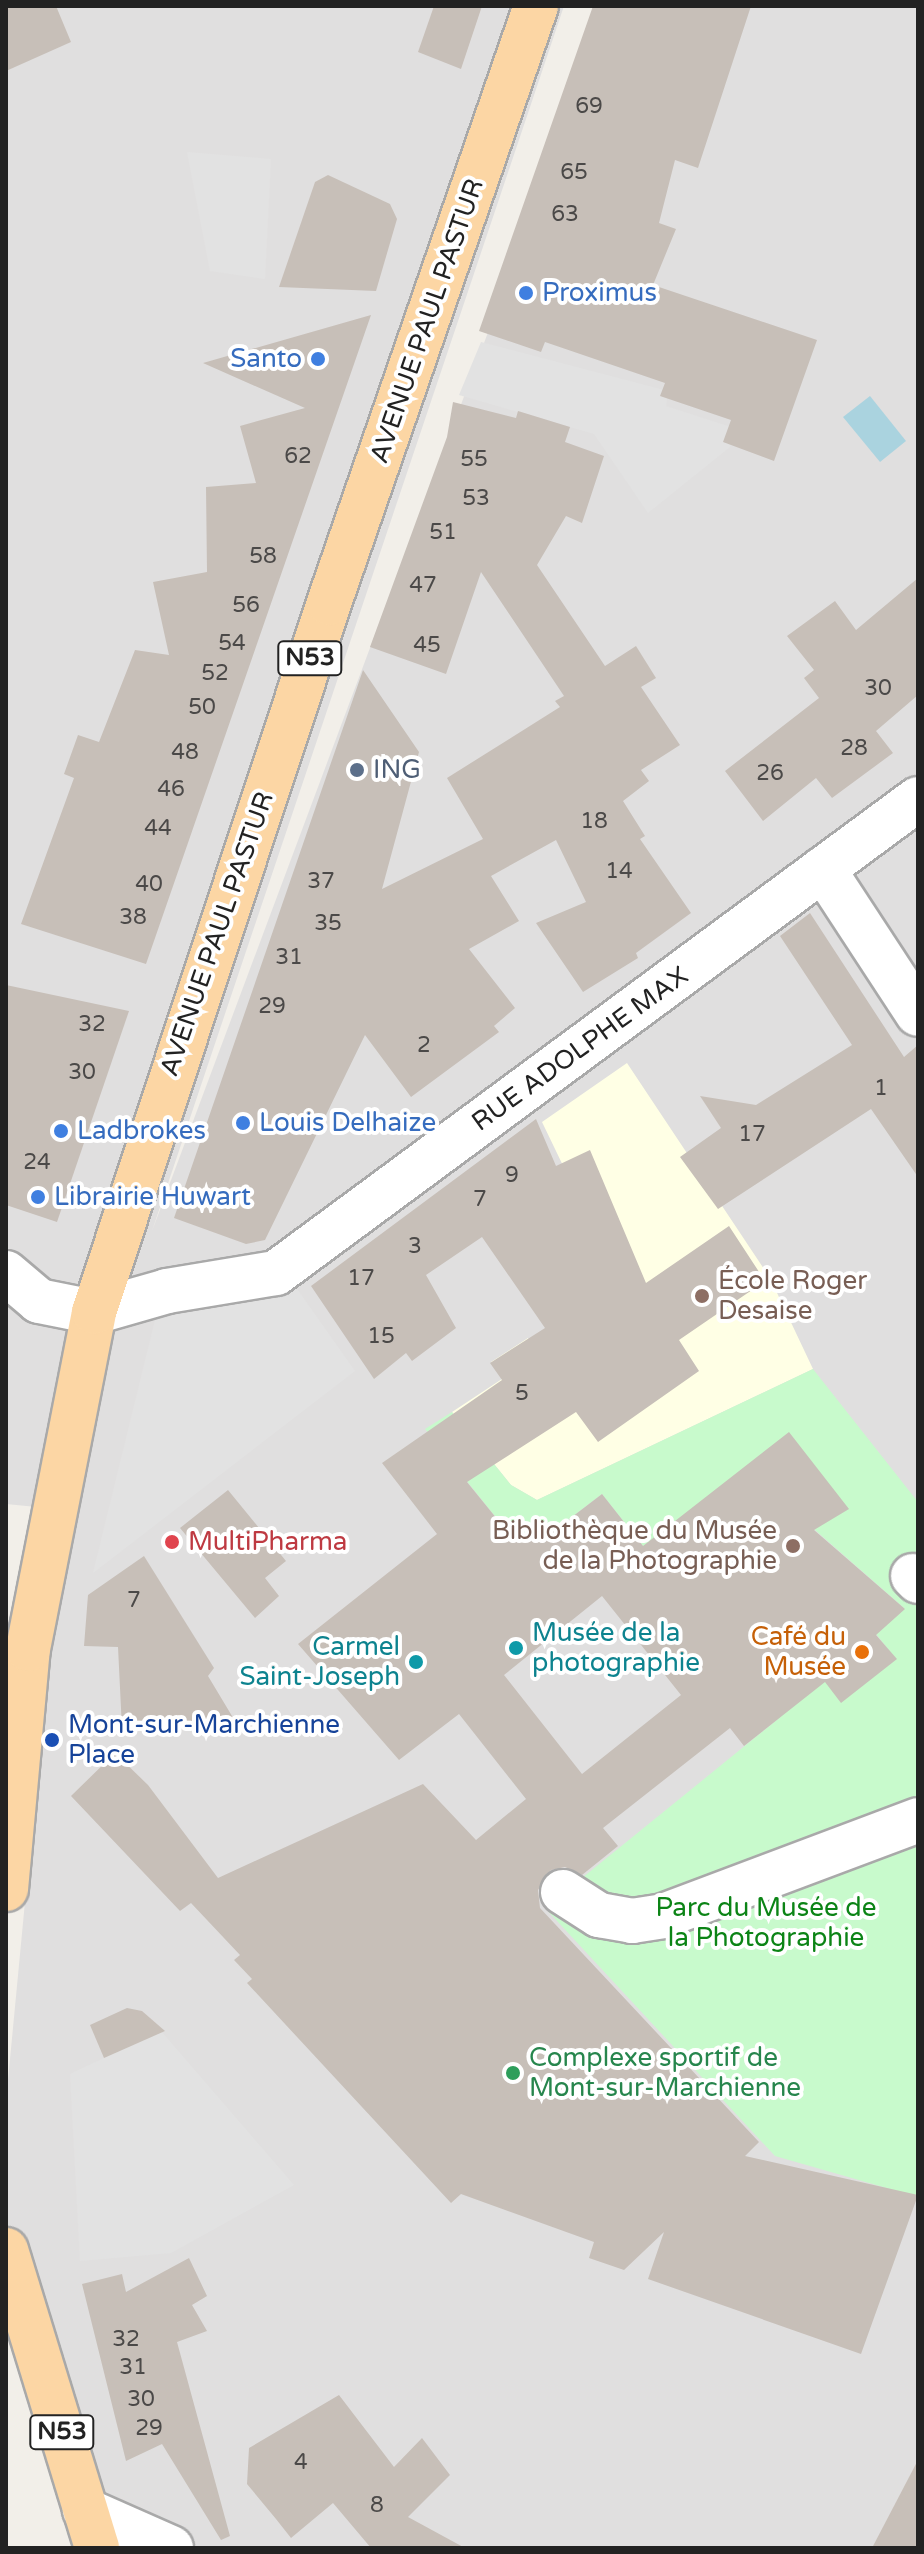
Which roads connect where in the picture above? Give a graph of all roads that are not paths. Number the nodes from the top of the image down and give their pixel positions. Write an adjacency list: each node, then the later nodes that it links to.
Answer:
1 (536, 6): 6 (main road, AVENUE PAUL PASTUR / N53)
2 (918, 799): 3 (street, RUE ADOLPHE MAX)
3 (823, 869): 4 (street); 6 (street, RUE ADOLPHE MAX)
4 (918, 1014)
5 (6, 1273): 6 (street)
6 (94, 1312): 8 (main road, AVENUE PAUL PASTUR / N53)
7 (918, 1820): 9 (street)
8 (6, 1889)
9 (563, 1892)
10 (6, 2250): 11 (main road, N53)
11 (16, 2323): 12 (main road, N53)
12 (91, 2529): 13 (street)
13 (171, 2548)

